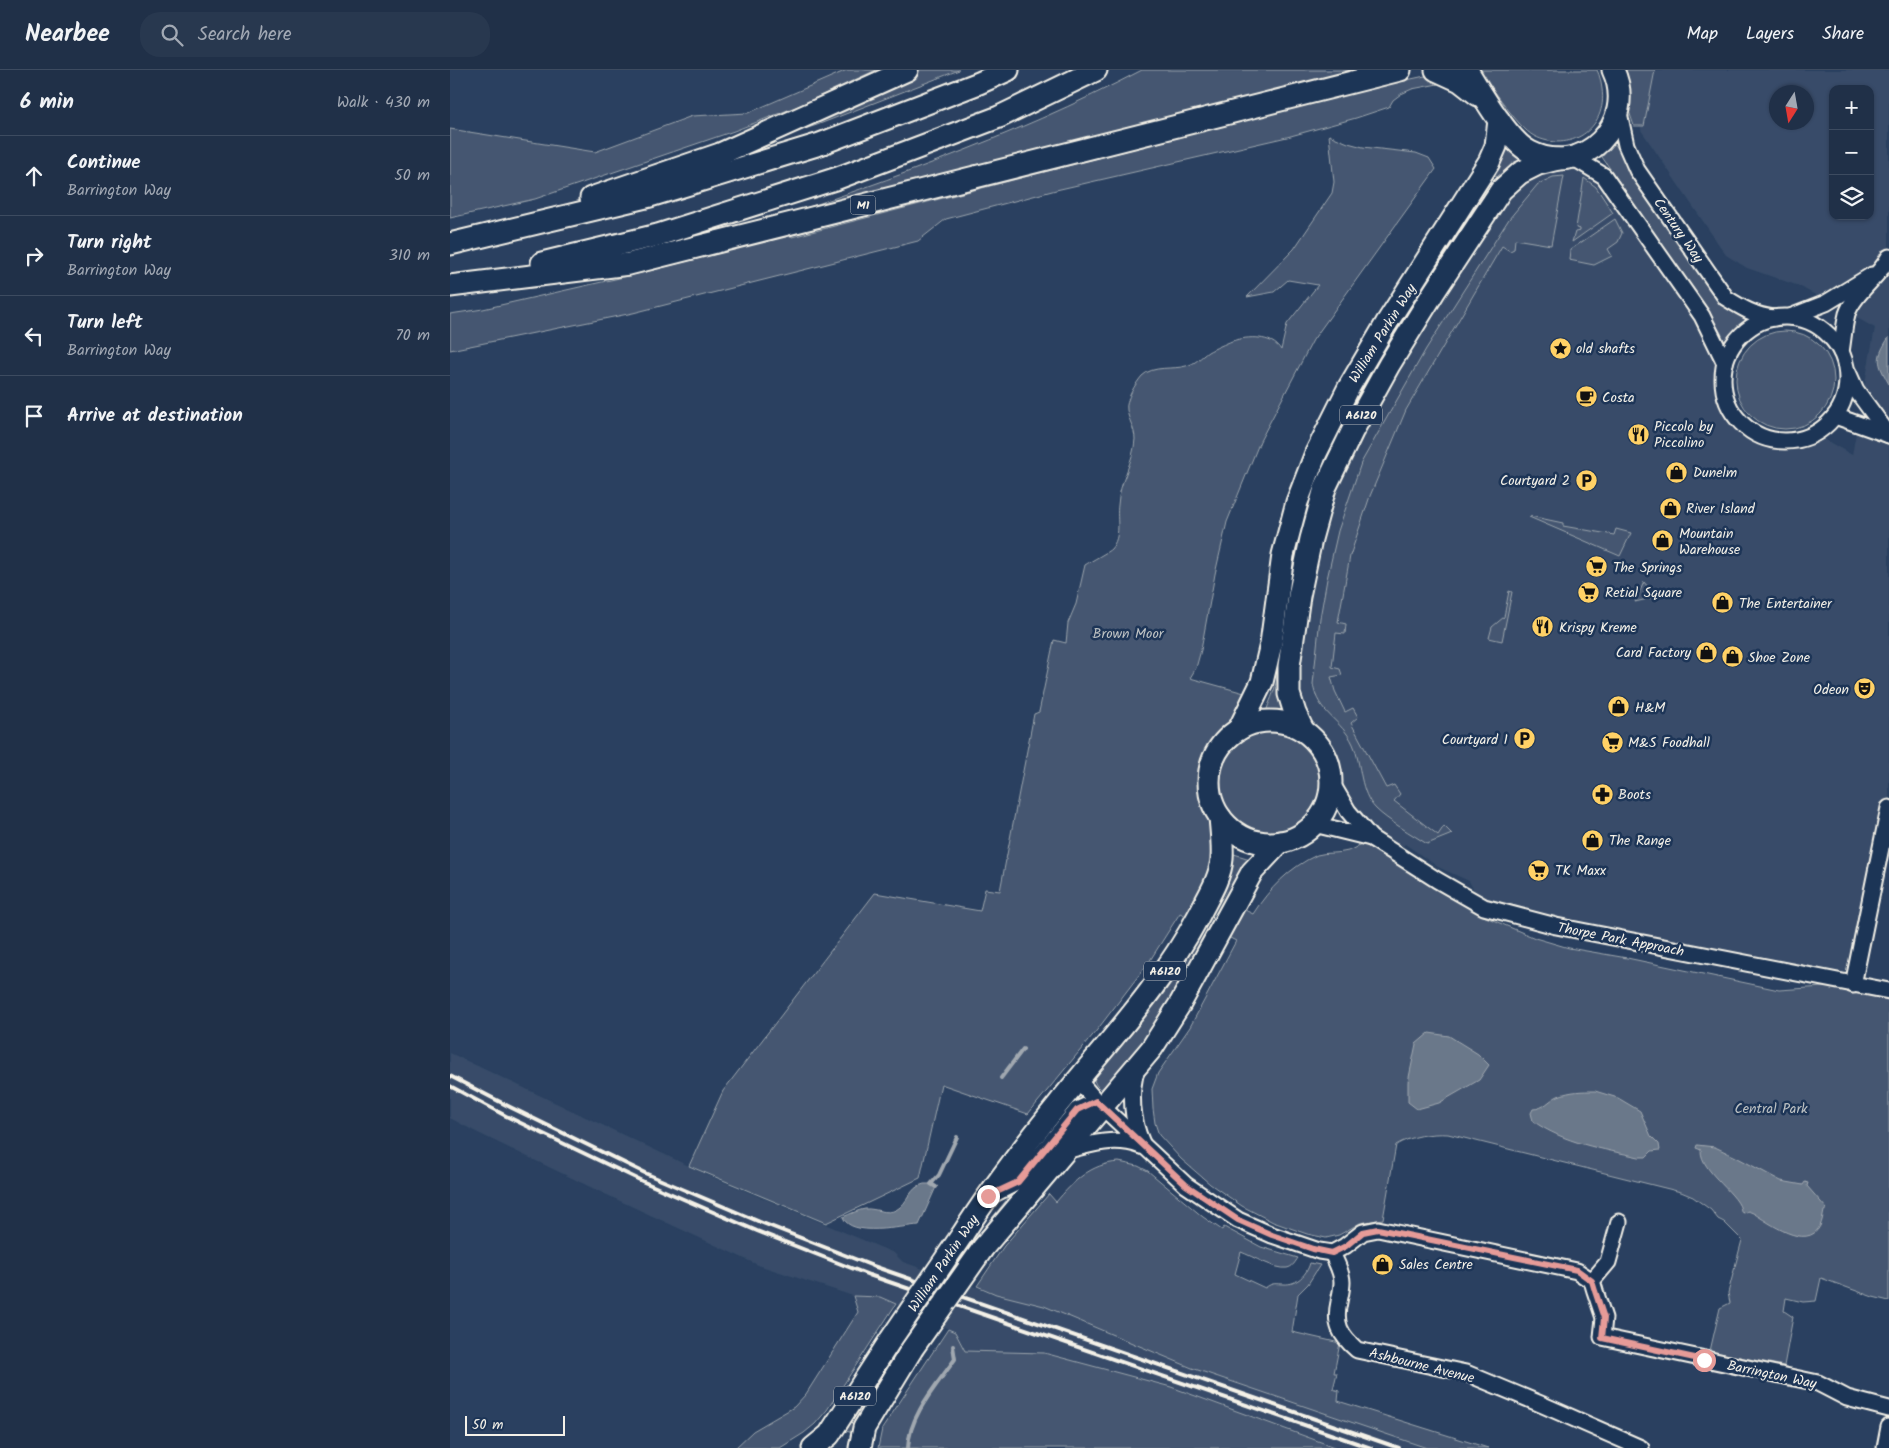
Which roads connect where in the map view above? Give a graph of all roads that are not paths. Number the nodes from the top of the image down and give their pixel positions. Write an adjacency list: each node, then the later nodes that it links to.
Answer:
1 (907, 70): 12 (highway)
2 (1008, 70): 12 (highway)
3 (1096, 70): 15 (highway, M1)
4 (1400, 70): 15 (highway, M1)
5 (1436, 70): 8 (highway)
6 (1467, 70): 8 (highway)
7 (1613, 70): 9 (highway)
8 (1486, 101): 10 (highway)
9 (1618, 108): 11 (highway, William Parkin Way); 16 (street, Century Way)
10 (1500, 120): 11 (highway); 21 (highway, William Parkin Way / A6120)
11 (1562, 159): 18 (street); 22 (highway, William Parkin Way / A6120)
12 (450, 243)
13 (1889, 257): 14 (street)
14 (1880, 272): 16 (street); 17 (street)
15 (450, 286)
16 (1783, 318): 17 (street); 18 (street)
17 (1841, 352): 19 (street)
18 (1725, 363): 20 (street)
19 (1846, 369): 20 (street); 20 (street)
20 (1835, 416)
21 (1239, 729): 22 (highway); 25 (highway)
22 (1303, 730): 23 (highway)
23 (1331, 782): 26 (highway); 27 (street, Thorpe Park Approach)
24 (1889, 808): 29 (street)
25 (1220, 817): 28 (highway); 32 (highway, William Parkin Way / A6120)
26 (1314, 824): 27 (street, Thorpe Park Approach); 28 (highway)
27 (1371, 838): 29 (street, Thorpe Park Approach)
28 (1280, 842): 31 (highway, William Parkin Way / A6120)
29 (1854, 985): 30 (street, Thorpe Park Approach)
30 (1889, 991)
31 (1138, 1064): 33 (highway, William Parkin Way / A6120); 34 (street)
32 (1078, 1080): 33 (street); 36 (highway, William Parkin Way / A6120)
33 (1100, 1104): 34 (street); 35 (highway, William Parkin Way / A6120); 36 (street)
34 (1145, 1148): 35 (street); 38 (street)
35 (1065, 1151): 43 (highway, William Parkin Way / A6120, bridge)
36 (988, 1196): 42 (highway, William Parkin Way / A6120, bridge)
37 (1619, 1222): 39 (street)
38 (1332, 1253): 39 (street); 44 (street, Ashbourne Avenue)
39 (1592, 1281): 40 (street, Barrington Way)
40 (1889, 1409)
41 (1889, 1427): 45 (street)
42 (813, 1448)
43 (860, 1448)
44 (1641, 1448)
45 (1885, 1448)

